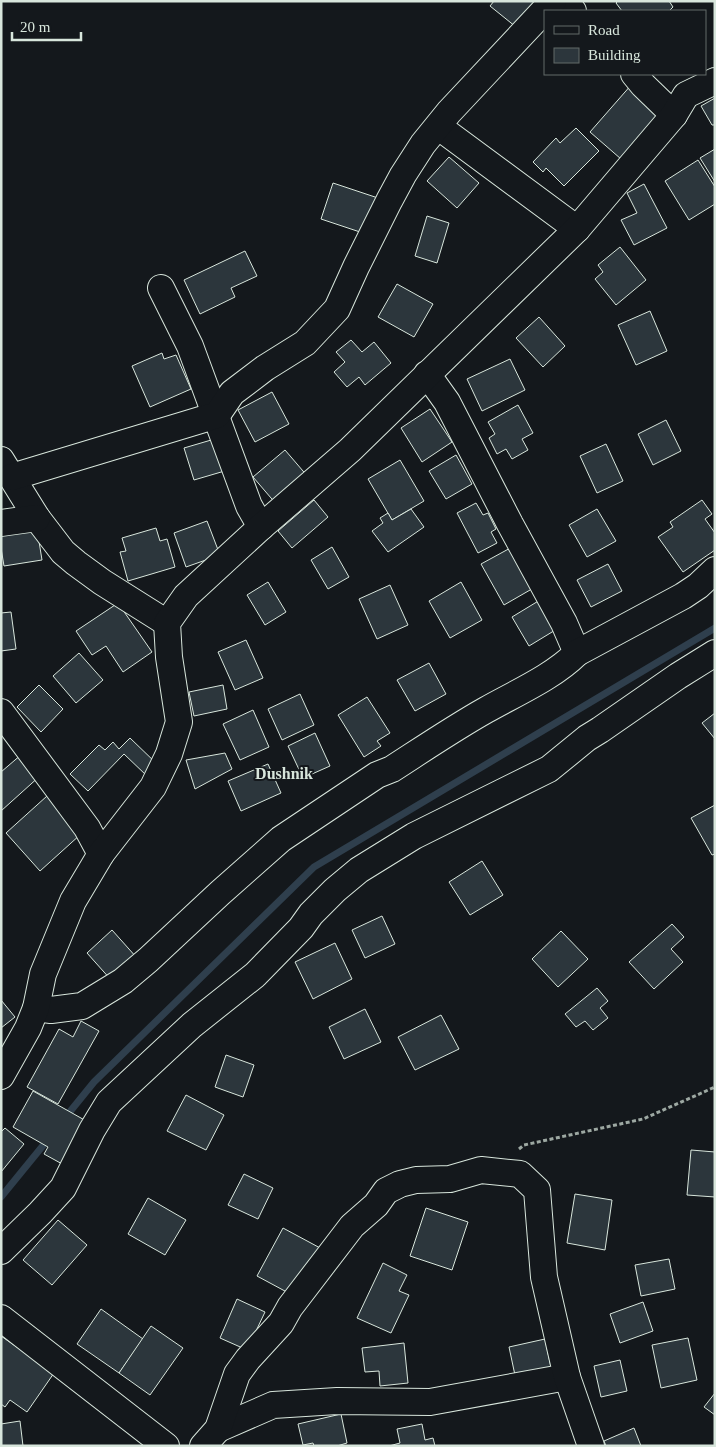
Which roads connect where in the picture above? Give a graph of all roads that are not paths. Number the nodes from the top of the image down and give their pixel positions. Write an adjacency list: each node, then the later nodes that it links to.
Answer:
1 (552, 1): 7 (street)
2 (564, 1): 3 (street)
3 (573, 10)
4 (635, 75): 6 (street)
5 (715, 81): 6 (street)
6 (674, 115): 8 (street)
7 (439, 127): 8 (street); 11 (street)
8 (577, 229): 10 (street)
9 (161, 288): 11 (street)
10 (427, 374): 15 (street); 18 (street)
11 (216, 415): 12 (street); 15 (street)
12 (7, 469): 13 (street)
13 (37, 518): 14 (street); 17 (street)
14 (1, 523)
15 (261, 526): 17 (street)
16 (715, 570): 18 (street)
17 (166, 623): 21 (street)
18 (577, 653): 22 (street)
19 (715, 653): 24 (street)
20 (1, 712): 21 (street)
21 (101, 854): 22 (street)
22 (36, 1008): 23 (street)
23 (1, 1076)
24 (1, 1251)
25 (1, 1318): 28 (street)
26 (566, 1377): 27 (street); 27 (street); 29 (street)
27 (210, 1437)
28 (166, 1446)
29 (591, 1446)

